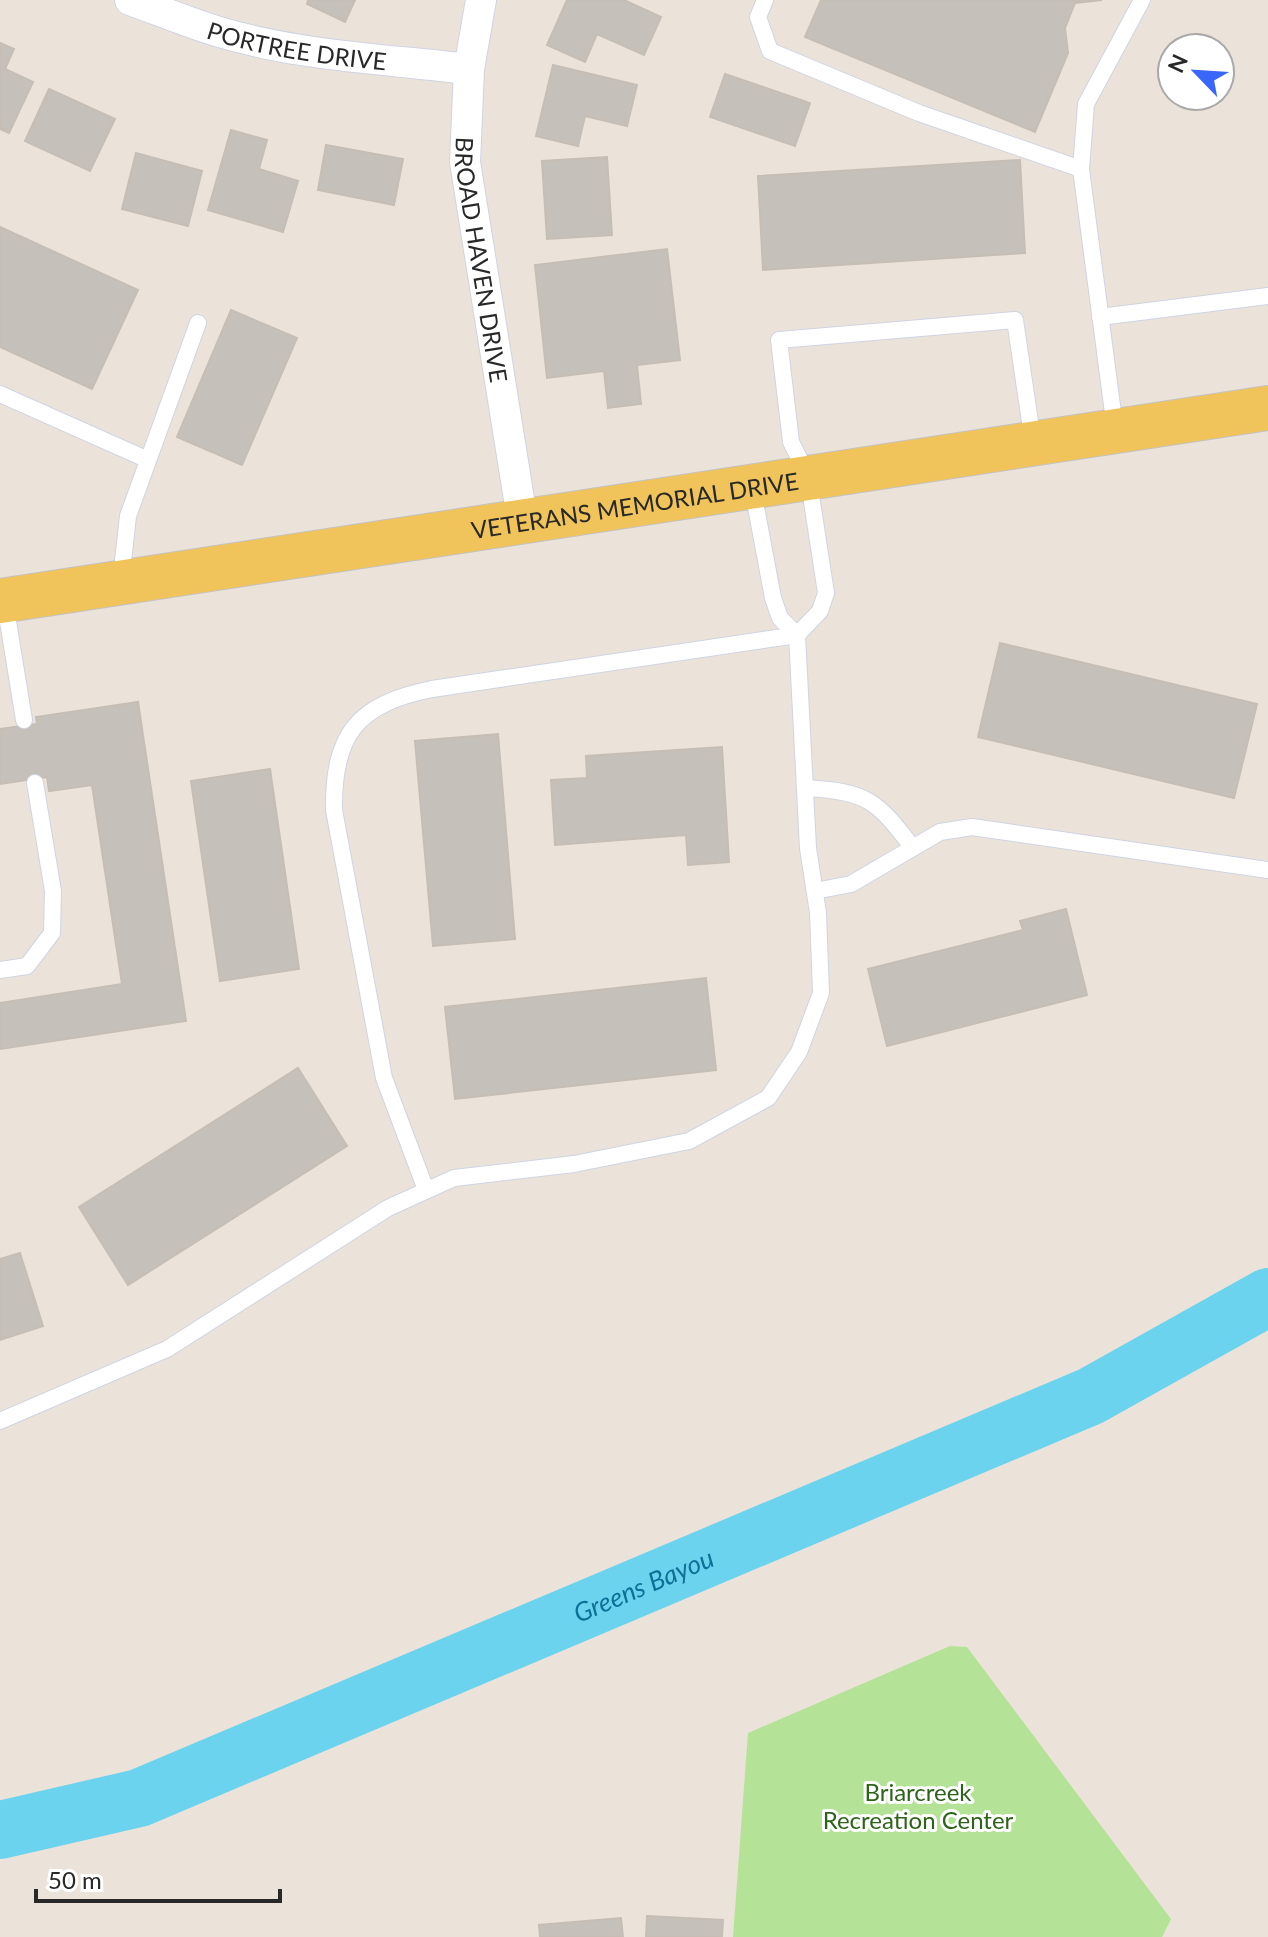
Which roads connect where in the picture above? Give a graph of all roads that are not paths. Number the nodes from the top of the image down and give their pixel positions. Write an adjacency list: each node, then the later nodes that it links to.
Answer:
1 (130, 0): 5 (street, PORTREE DRIVE)
2 (481, 0): 5 (street, BROAD HAVEN DRIVE)
3 (765, 0): 6 (lane)
4 (1142, 0): 6 (lane)
5 (469, 69): 17 (street, BROAD HAVEN DRIVE)
6 (1081, 169): 8 (lane)
7 (1268, 296): 8 (lane)
8 (1100, 317): 12 (lane)
9 (198, 323): 14 (lane)
10 (0, 394): 14 (lane)
11 (1268, 408): 12 (main road, VETERANS MEMORIAL DRIVE)
12 (1116, 430): 13 (main road, VETERANS MEMORIAL DRIVE)
13 (1033, 442): 15 (main road, VETERANS MEMORIAL DRIVE); 15 (lane)
14 (146, 459): 18 (lane)
15 (808, 476): 16 (main road, VETERANS MEMORIAL DRIVE); 20 (lane)
16 (752, 484): 17 (main road, VETERANS MEMORIAL DRIVE); 20 (lane)
17 (522, 518): 18 (main road, VETERANS MEMORIAL DRIVE)
18 (121, 580): 19 (main road, VETERANS MEMORIAL DRIVE)
19 (2, 600): 21 (lane)
20 (797, 635): 23 (lane); 28 (lane)
21 (24, 720)
22 (35, 783): 27 (lane)
23 (807, 788): 24 (lane); 26 (lane)
24 (913, 848): 25 (lane); 26 (lane)
25 (1268, 870)
26 (815, 891): 28 (lane)
27 (0, 970)
28 (426, 1190): 29 (lane)
29 (0, 1421)

